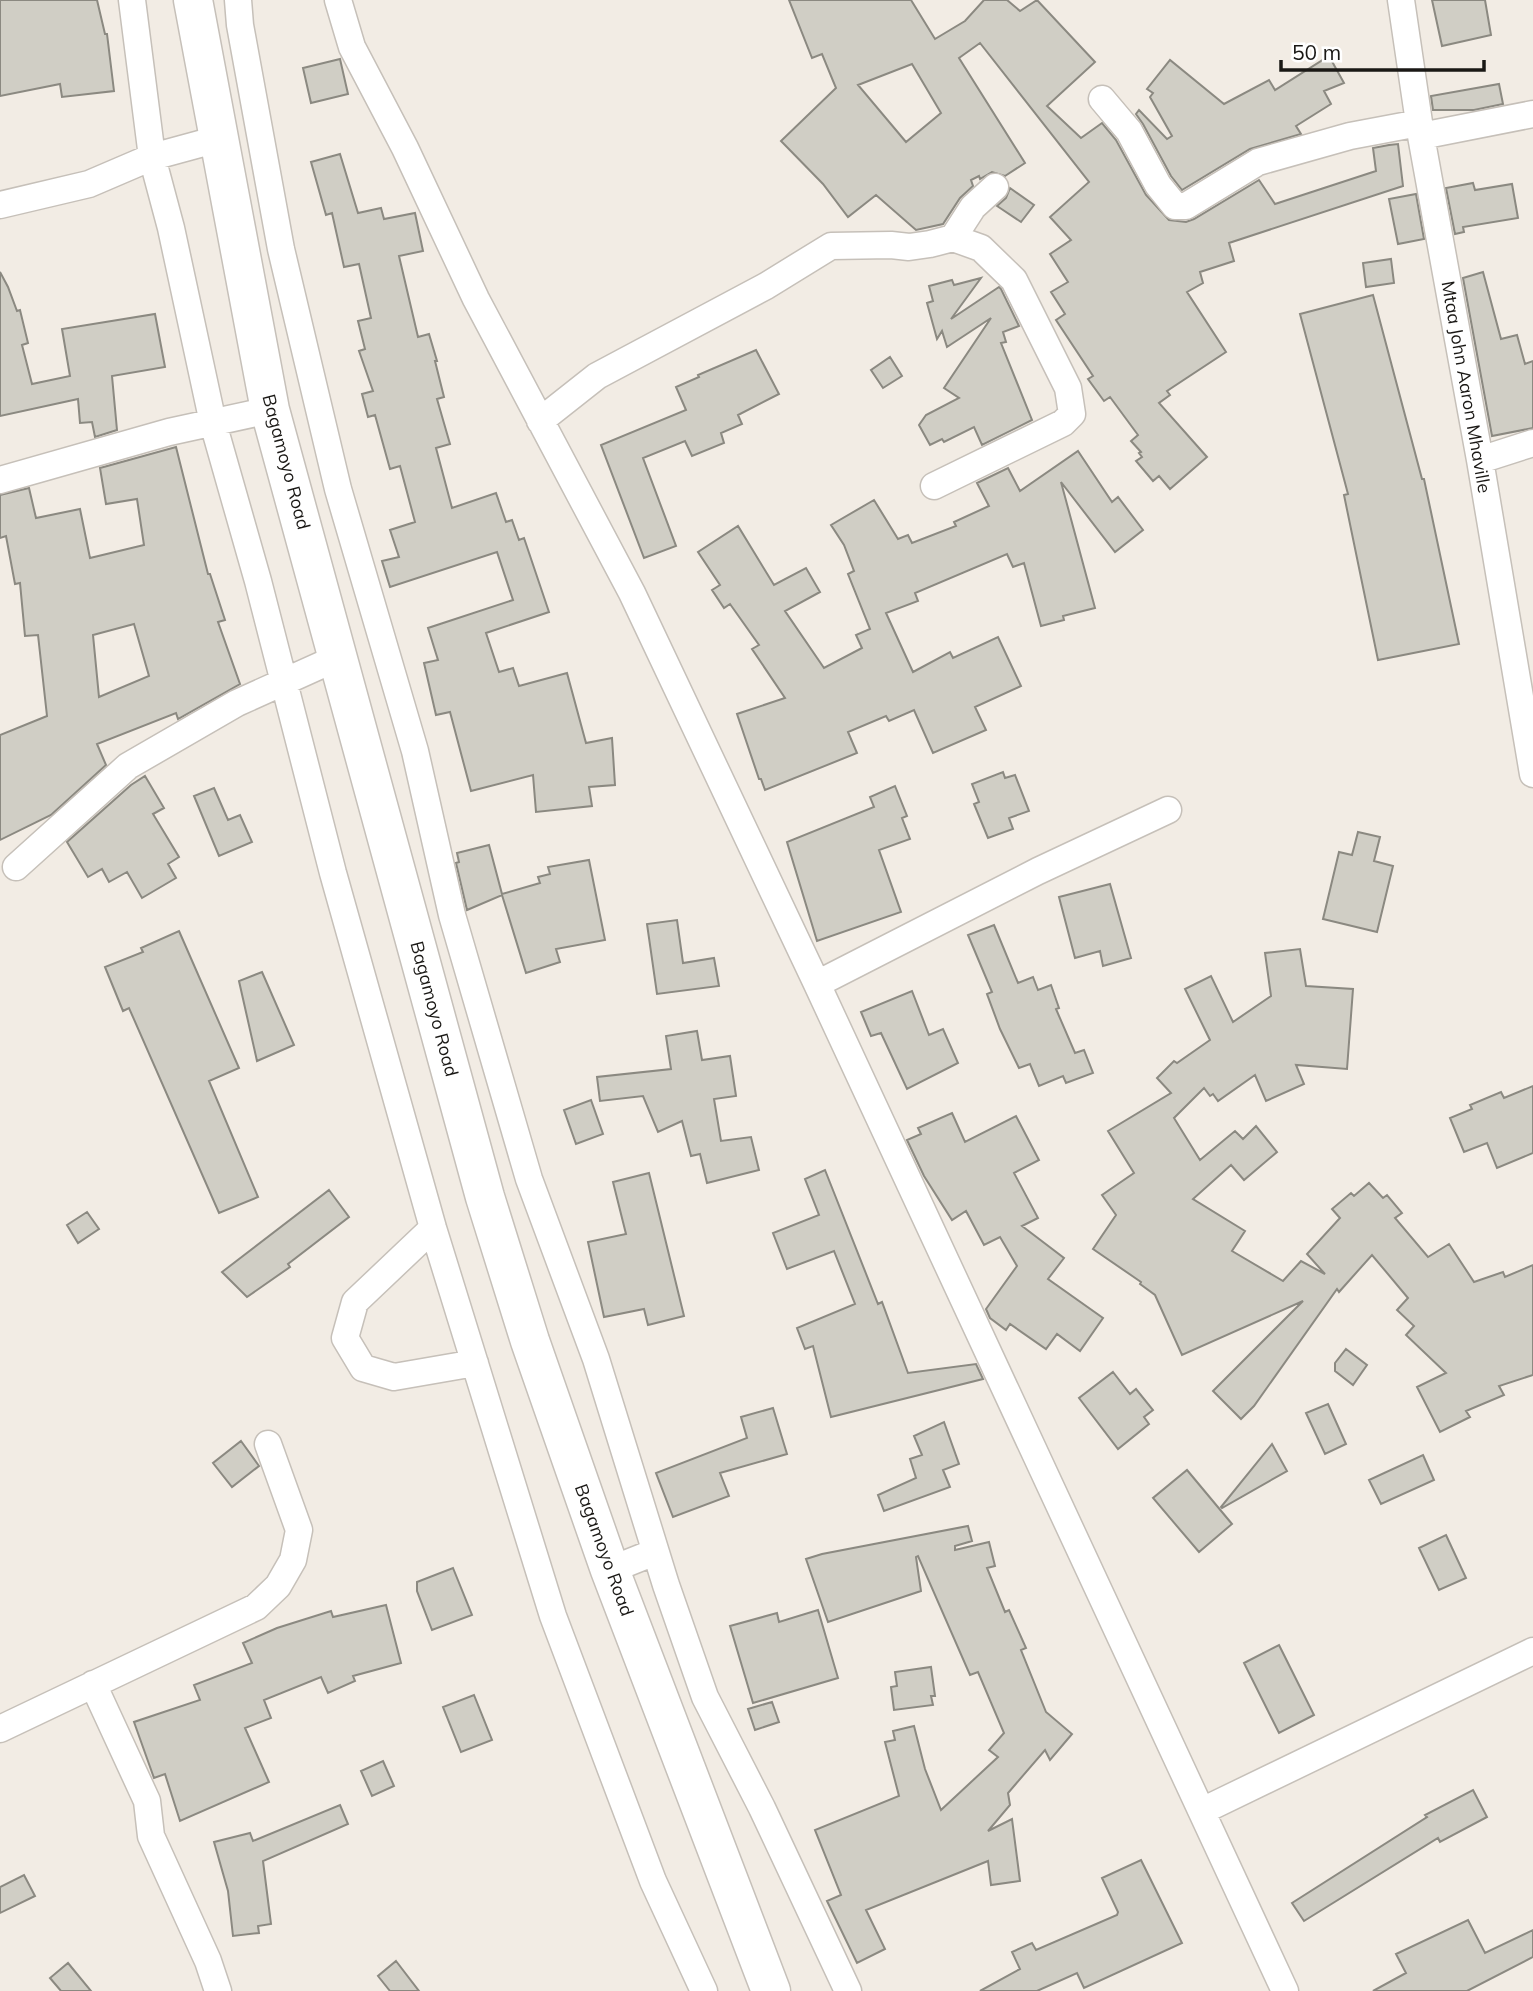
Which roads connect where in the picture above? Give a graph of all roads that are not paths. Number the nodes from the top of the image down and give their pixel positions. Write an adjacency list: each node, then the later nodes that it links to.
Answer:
1 (132, 0): 10 (street)
2 (193, 0): 9 (highway, Bagamoyo Road)
3 (238, 0): 30 (street)
4 (338, 0): 15 (street)
5 (1401, 0): 8 (street, Mtaa John Aaron Mhaville)
6 (1102, 99): 8 (street)
7 (1533, 114): 8 (street)
8 (1420, 130): 18 (street, Mtaa John Aaron Mhaville)
9 (218, 139): 10 (street); 14 (highway, Bagamoyo Road)
10 (152, 157): 12 (street); 16 (street)
11 (995, 187): 13 (street)
12 (0, 205)
13 (953, 238): 15 (street); 20 (street)
14 (270, 410): 16 (street); 21 (highway, Bagamoyo Road)
15 (540, 421): 26 (street)
16 (214, 422): 19 (street); 22 (street)
17 (1533, 443): 18 (street)
18 (1480, 460): 23 (street, Mtaa John Aaron Mhaville)
19 (0, 480)
20 (934, 486)
21 (339, 657): 22 (street); 31 (highway, Bagamoyo Road)
22 (284, 680): 25 (street); 27 (street)
23 (1531, 756)
24 (1168, 810): 26 (street)
25 (16, 867)
26 (817, 985): 35 (street)
27 (433, 1228): 28 (street); 28 (street)
28 (475, 1363): 37 (street)
29 (268, 1444): 33 (street)
30 (656, 1552): 31 (street); 39 (street)
31 (610, 1570): 38 (highway, Bagamoyo Road)
32 (1533, 1651): 35 (street)
33 (93, 1684): 34 (street); 36 (street)
34 (0, 1729)
35 (1202, 1811): 40 (street)
36 (218, 1991)
37 (704, 1991)
38 (771, 1991)
39 (848, 1991)
40 (1285, 1991)

